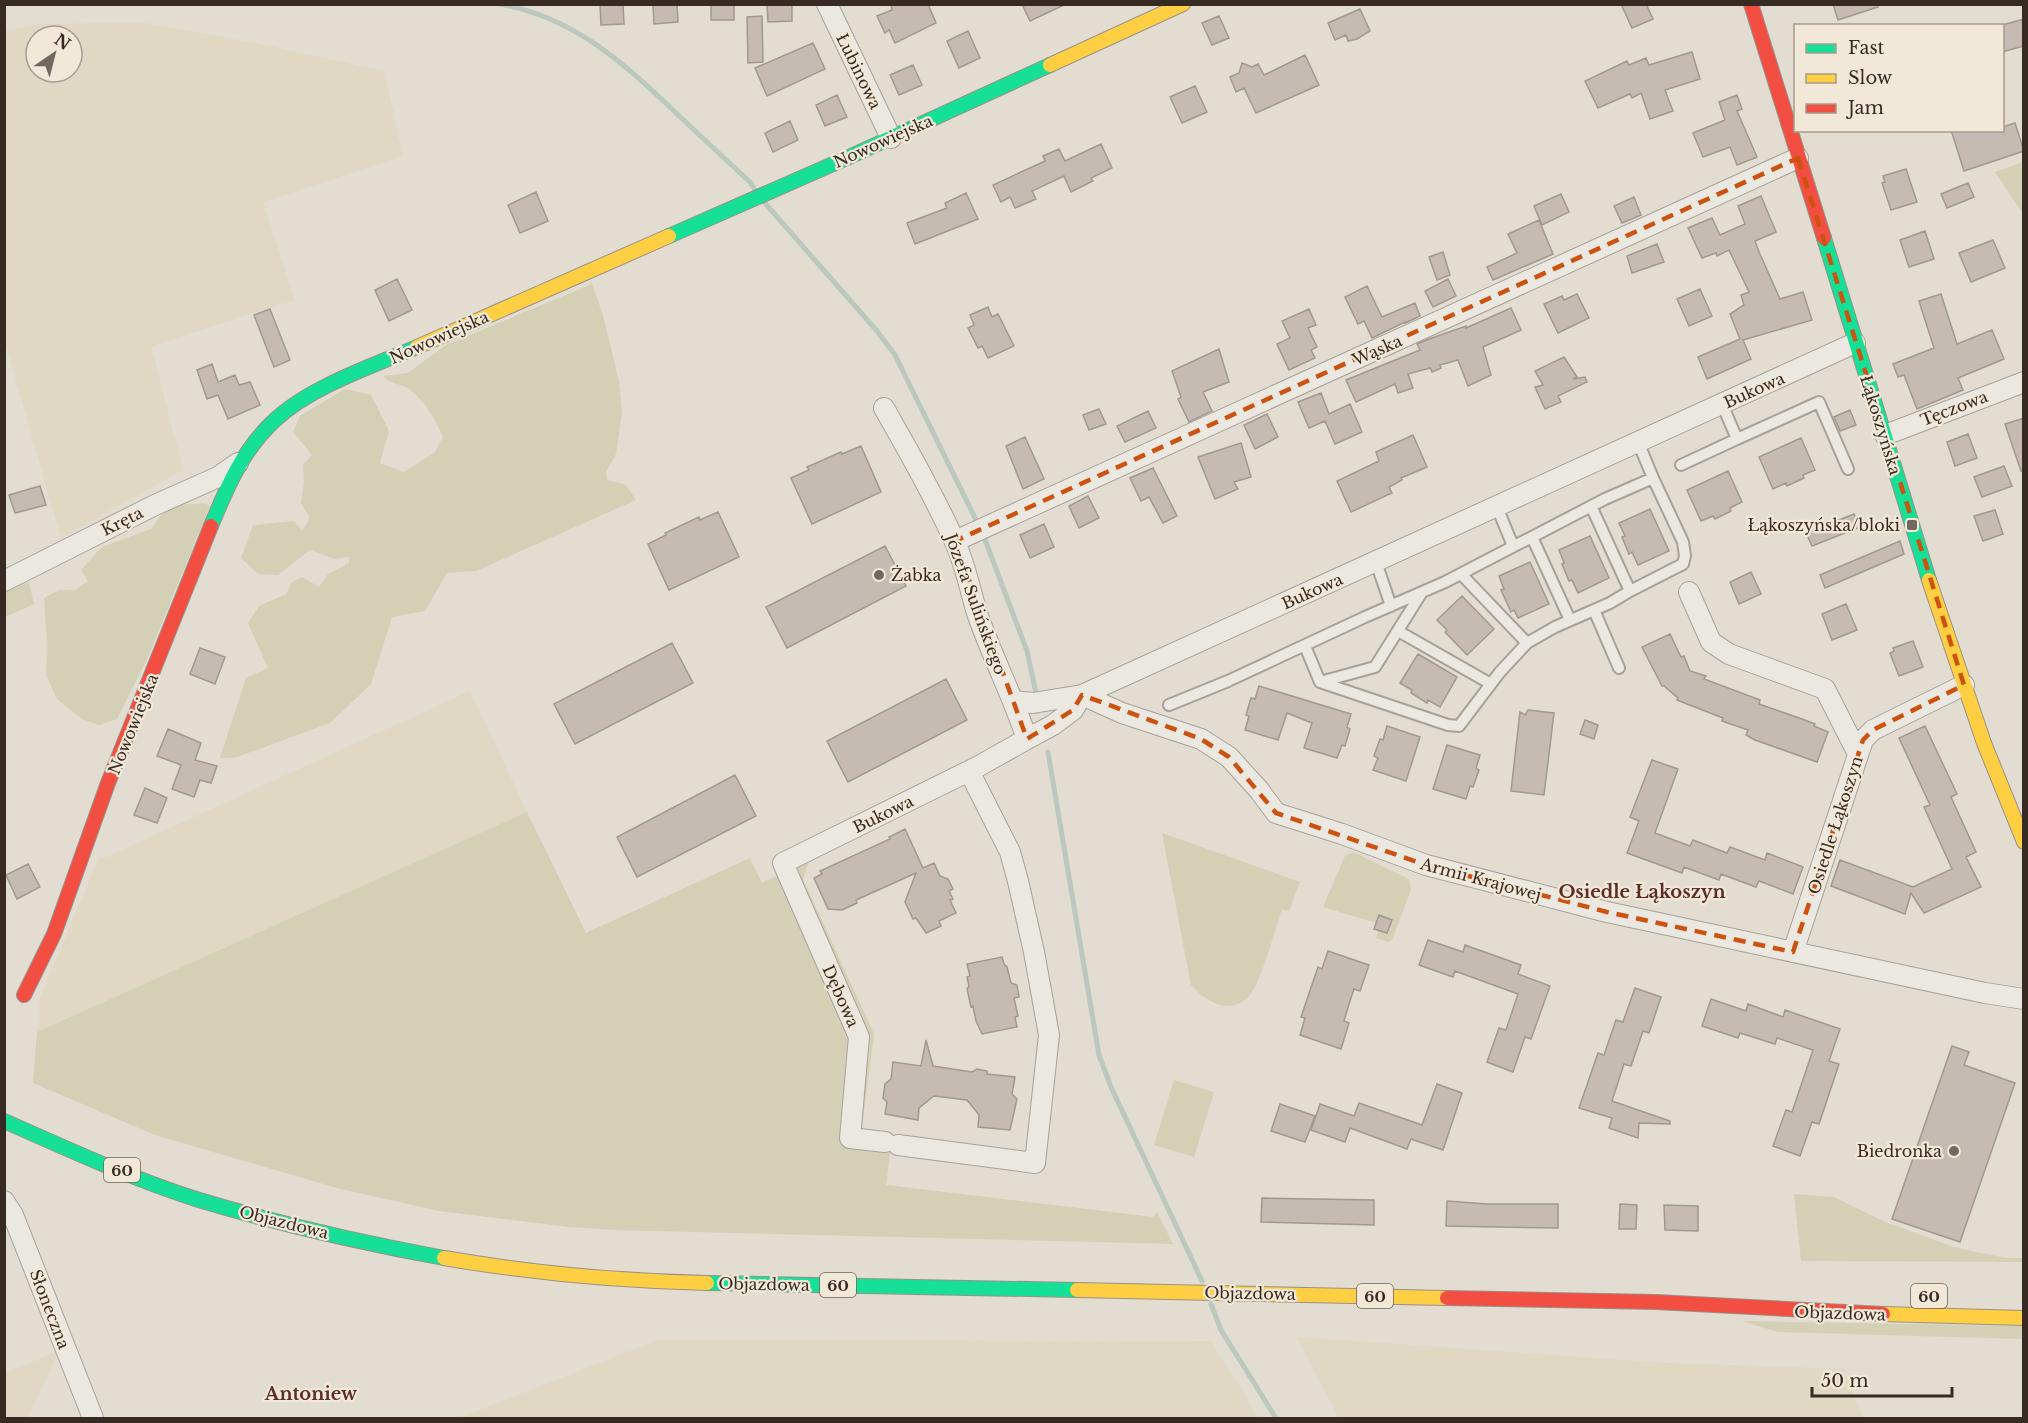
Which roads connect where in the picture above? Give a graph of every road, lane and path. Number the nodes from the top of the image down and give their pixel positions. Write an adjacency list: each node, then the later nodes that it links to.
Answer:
1 (827, 4): 4 (street, Łubinowa)
2 (1183, 4): 4 (street, Nowowiejska)
3 (1751, 4): 5 (street, Łąkoszyńska)
4 (891, 138): 13 (street, Nowowiejska)
5 (1798, 158): 6 (street, Łąkoszyńska); 20 (street, Wąska)
6 (1855, 343): 8 (street, Bukowa); 10 (street, Łąkoszyńska)
7 (2024, 382): 10 (street, Tęczowa)
8 (1722, 404): 11 (lane); 12 (street, Bukowa)
9 (884, 408): 20 (street, Józefa Sulińskiego)
10 (1885, 435): 37 (street, Łąkoszyńska)
11 (1737, 439): 14 (lane); 15 (lane)
12 (1638, 442): 16 (lane); 18 (street, Bukowa)
13 (240, 462): 24 (street, Kręta); 47 (street, Nowowiejska)
14 (1681, 465)
15 (1848, 469)
16 (1653, 478): 17 (lane); 25 (lane)
17 (1591, 506): 19 (lane); 25 (lane)
18 (1497, 507): 21 (lane); 22 (street, Bukowa)
19 (1532, 537): 21 (lane); 30 (lane)
20 (955, 541): 39 (street, Józefa Sulińskiego)
21 (1513, 546): 23 (lane)
22 (1376, 562): 28 (lane); 38 (street, Bukowa)
23 (1461, 574): 26 (lane); 32 (lane)
24 (4, 581)
25 (1630, 591): 29 (lane)
26 (1422, 592): 28 (lane); 31 (lane)
27 (1689, 592): 42 (street)
28 (1391, 606): 33 (lane)
29 (1594, 610): 30 (lane); 34 (lane)
30 (1570, 620): 32 (lane)
31 (1398, 631): 35 (lane); 36 (lane)
32 (1527, 643): 36 (lane)
33 (1305, 646): 35 (lane); 40 (lane)
34 (1619, 668)
35 (1320, 682): 36 (lane)
36 (1491, 684)
37 (1964, 685): 42 (street, Osiedle Łąkoszyn); 44 (street, Łąkoszyńska)
38 (1082, 695): 39 (street); 41 (street, Bukowa); 46 (street, Armii Krajowej)
39 (1014, 701): 41 (street, Józefa Sulińskiego)
40 (1169, 705)
41 (1027, 739): 43 (street, Bukowa)
42 (1858, 754): 46 (street, Osiedle Łąkoszyn)
43 (969, 771): 45 (street, Bukowa); 45 (street, Dębowa)
44 (2024, 842)
45 (783, 863)
46 (1793, 952): 48 (street, Armii Krajowej)
47 (24, 995)
48 (2024, 999)
49 (4, 1120): 52 (street, Objazdowa / 60)
50 (4, 1201): 54 (street, Słoneczna)
51 (1786, 1295): 52 (street, Objazdowa / 60)
52 (1656, 1302): 53 (street, Objazdowa / 60)
53 (2024, 1318)
54 (93, 1419)

